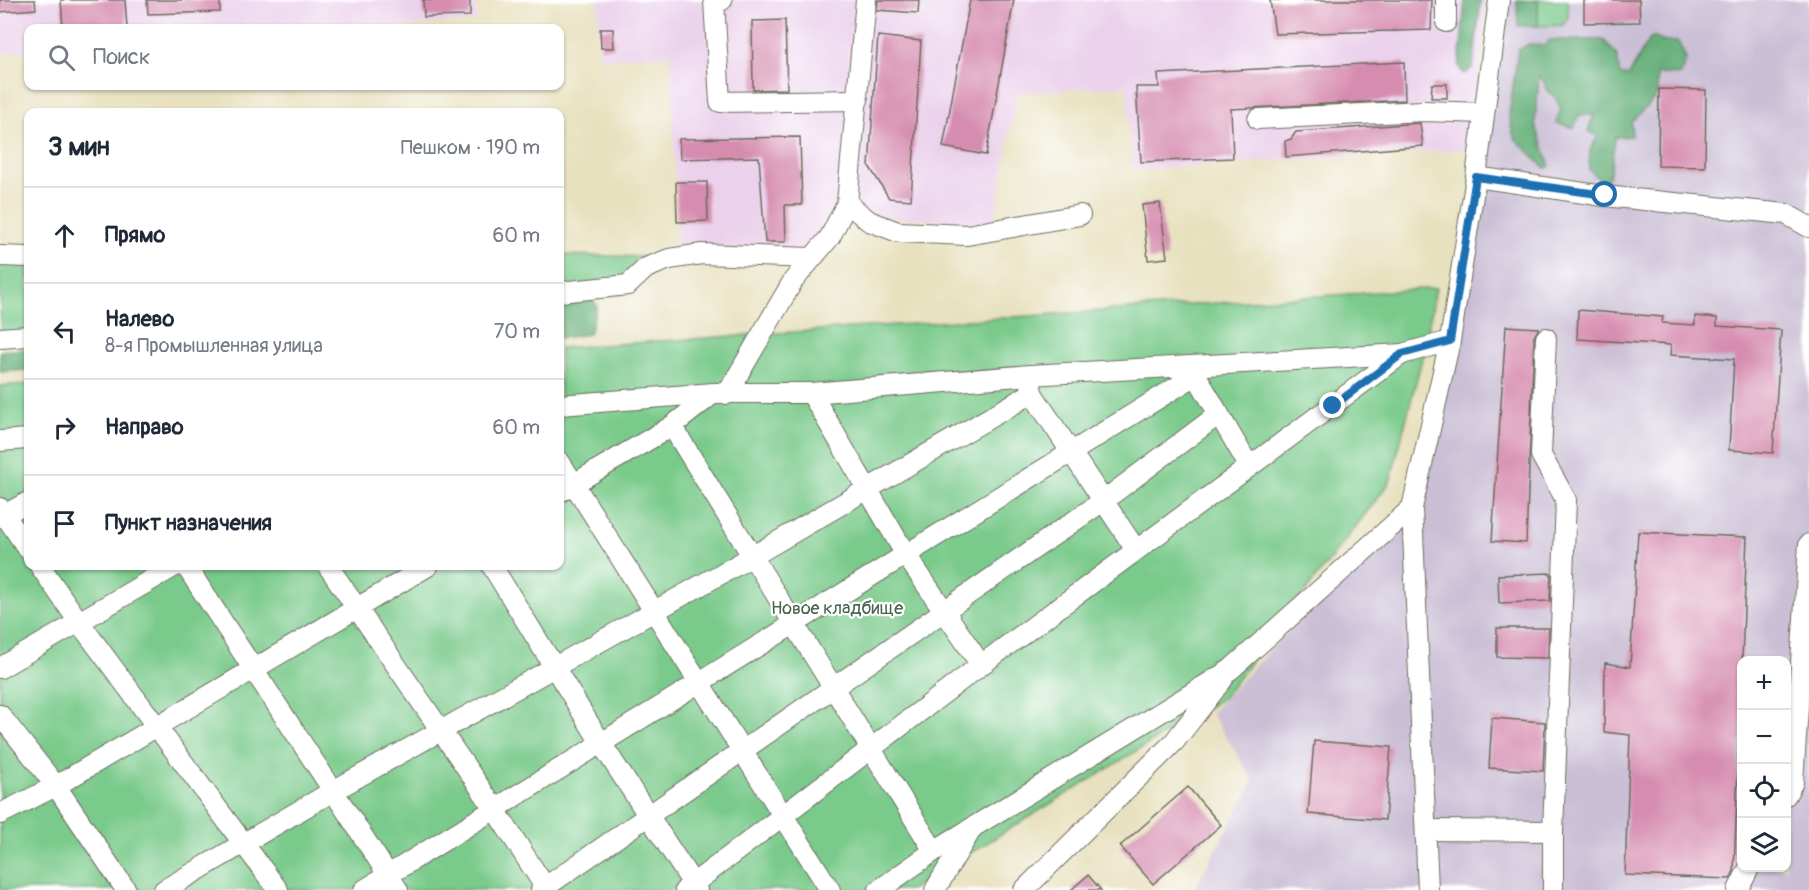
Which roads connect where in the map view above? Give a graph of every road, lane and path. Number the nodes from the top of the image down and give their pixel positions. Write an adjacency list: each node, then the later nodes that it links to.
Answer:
1 (722, 0): 6 (street)
2 (866, 0): 6 (street)
3 (1446, 0): 5 (street)
4 (1500, 0): 7 (street)
5 (1446, 22)
6 (858, 100): 10 (street)
7 (1484, 113): 8 (street); 9 (street)
8 (1258, 119)
9 (1476, 177): 12 (street); 20 (street)
10 (847, 203): 11 (street); 15 (street)
11 (1080, 215)
12 (1809, 227)
13 (0, 256): 14 (street)
14 (24, 257)
15 (812, 258): 16 (street); 25 (street)
16 (564, 292)
17 (24, 336): 18 (street)
18 (0, 338)
19 (1546, 338): 77 (street)
20 (1450, 341): 21 (street); 37 (street)
21 (1402, 354): 22 (street); 32 (street)
22 (1195, 371): 23 (street); 27 (street); 31 (street)
23 (1031, 384): 24 (street); 31 (street); 34 (street)
24 (811, 393): 25 (street); 34 (street)
25 (720, 394): 26 (street); 28 (street)
26 (564, 405)
27 (1219, 414): 32 (street); 35 (street)
28 (672, 426): 33 (street); 43 (street)
29 (24, 440): 30 (street)
30 (0, 441)
31 (1072, 453): 35 (street); 42 (street)
32 (1249, 466): 41 (street)
33 (566, 488): 51 (street)
34 (867, 488): 42 (street); 43 (street)
35 (1103, 501): 41 (street); 52 (street)
36 (24, 504): 38 (street)
37 (1412, 508): 59 (street); 76 (street)
38 (2, 513): 39 (street)
39 (24, 543)
40 (1809, 544): 69 (street)
41 (1136, 550): 55 (street)
42 (906, 555): 52 (street); 54 (street)
43 (753, 556): 51 (street); 54 (street)
44 (43, 570): 53 (street)
45 (168, 570): 53 (street)
46 (189, 570): 58 (street)
47 (331, 570): 50 (street)
48 (421, 570): 50 (street)
49 (495, 570): 56 (street)
50 (357, 608): 58 (street); 64 (street)
51 (654, 611): 56 (street); 60 (street)
52 (943, 611): 55 (street); 61 (street)
53 (79, 622): 57 (street); 63 (street)
54 (795, 626): 60 (street); 61 (street)
55 (981, 665): 66 (street)
56 (555, 666): 64 (street); 65 (street)
57 (0, 668)
58 (253, 669): 63 (street); 70 (street)
59 (1230, 670): 75 (street); 91 (street)
60 (698, 683): 65 (street); 67 (street)
61 (833, 687): 66 (street); 67 (street)
62 (0, 715): 68 (street)
63 (156, 726): 68 (street); 78 (street)
64 (441, 732): 70 (street); 71 (street)
65 (601, 743): 71 (street); 73 (street)
66 (871, 749): 74 (street); 79 (street)
67 (742, 750): 73 (street); 74 (street)
68 (56, 786): 72 (street); 84 (street)
69 (1791, 786)
70 (333, 791): 78 (street); 81 (street)
71 (494, 808): 81 (street); 83 (street)
72 (0, 814)
73 (648, 815): 82 (street); 83 (street)
74 (782, 817): 82 (street); 88 (street)
75 (972, 828): 79 (street); 90 (street)
76 (1426, 830): 77 (street); 92 (street)
77 (1553, 831): 93 (street)
78 (244, 844): 85 (street); 86 (street)
79 (934, 851): 89 (street)
80 (1747, 872): 94 (street)
81 (393, 883): 87 (street)
82 (692, 888)
83 (544, 889)
84 (126, 890)
85 (164, 890)
86 (278, 890)
87 (364, 890)
88 (830, 890)
89 (879, 890)
90 (935, 890)
91 (1024, 890)
92 (1428, 890)
93 (1553, 890)
94 (1738, 890)

